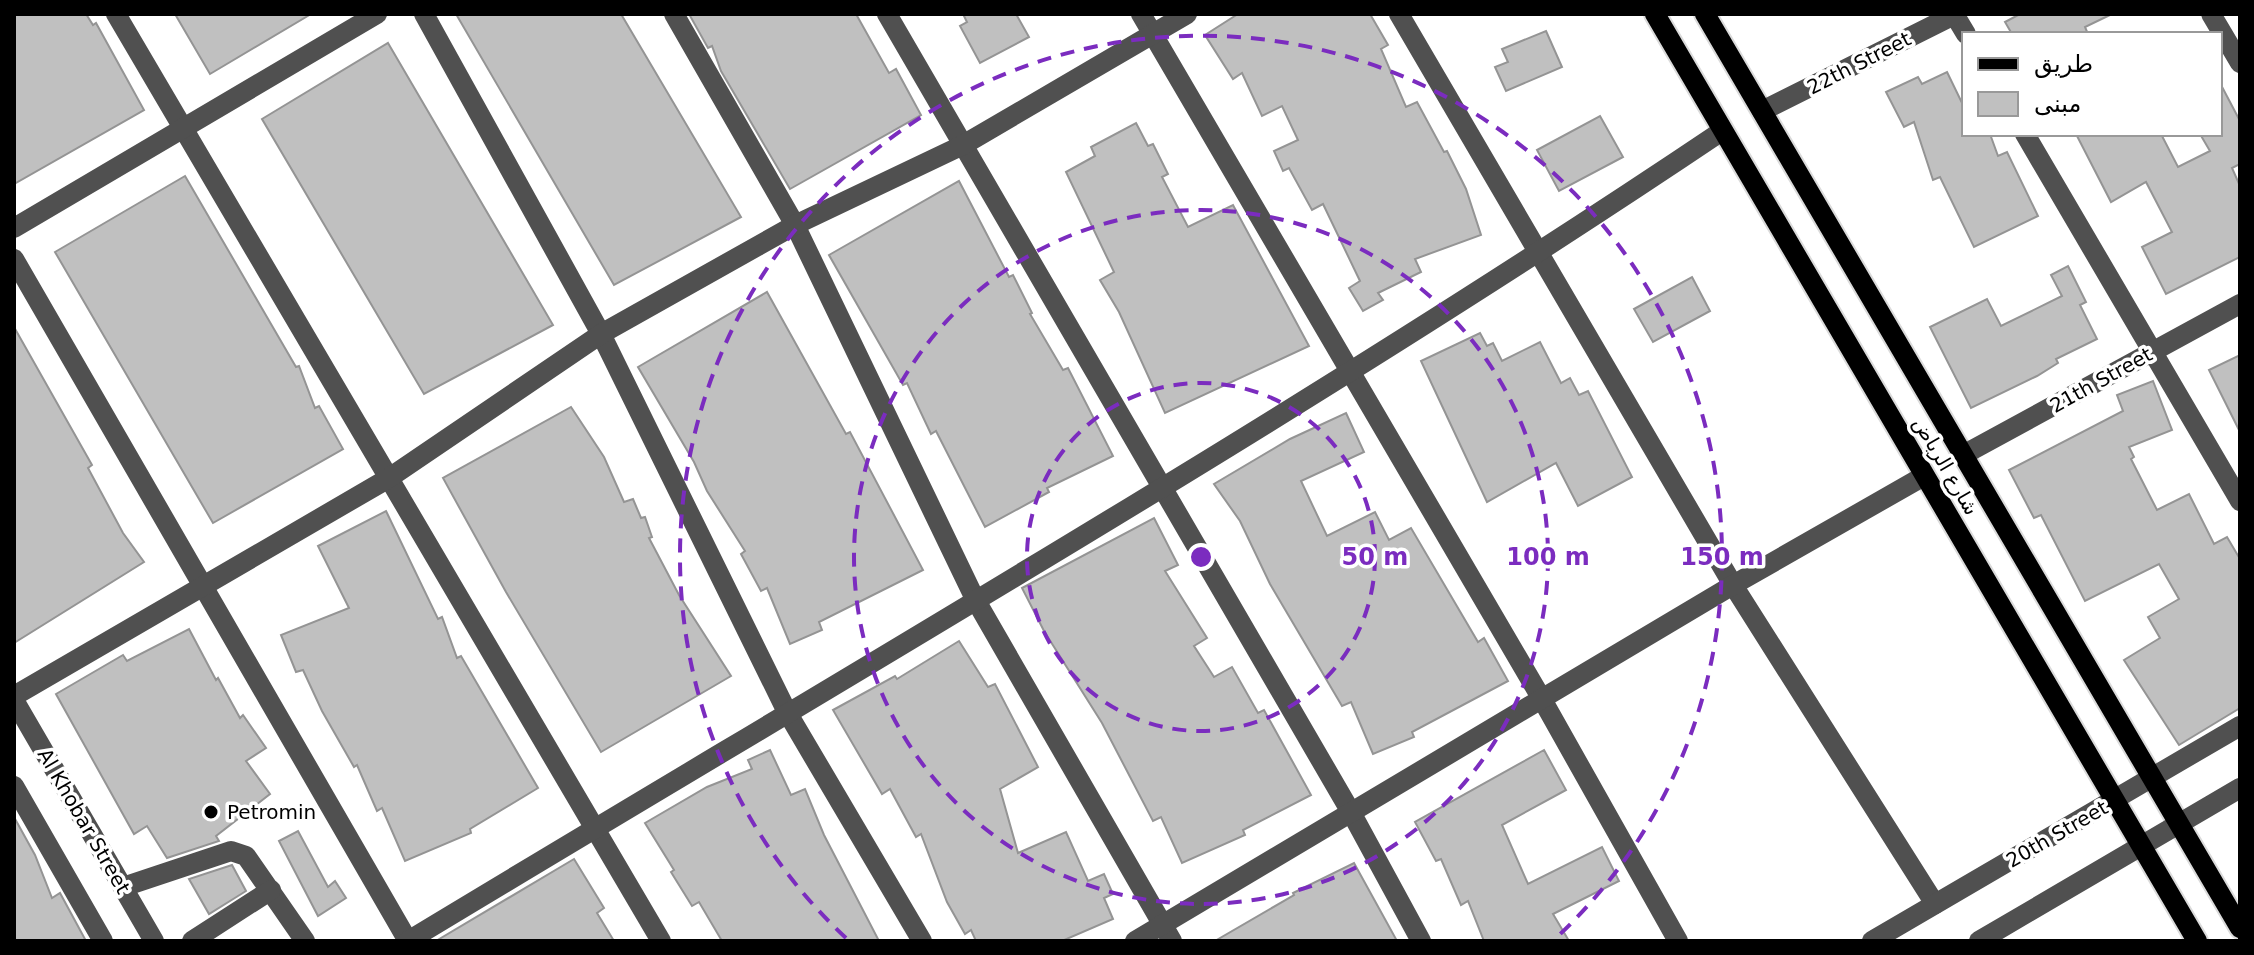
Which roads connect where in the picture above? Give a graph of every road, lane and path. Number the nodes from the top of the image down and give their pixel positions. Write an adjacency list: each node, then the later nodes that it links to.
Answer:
1 (116, 14): 19 (street)
2 (377, 14): 19 (street)
3 (424, 14): 28 (street)
4 (674, 14): 23 (street)
5 (887, 14): 22 (street)
6 (1141, 14): 16 (street)
7 (1187, 14): 16 (street)
8 (1399, 14): 25 (street)
9 (1655, 14): 20 (main road, شارع الرياض)
10 (1705, 14): 18 (main road, شارع الرياض)
11 (1955, 14): 13 (street); 18 (street, 22th Street)
12 (2211, 14): 14 (street)
13 (1965, 32)
14 (2222, 32)
15 (2222, 33): 17 (street)
16 (1153, 35): 22 (street); 30 (street)
17 (2240, 63)
18 (1762, 111): 31 (main road, شارع الرياض)
19 (184, 129): 24 (street); 33 (street)
20 (1722, 131): 25 (street); 32 (main road, شارع الرياض)
21 (2026, 136): 29 (street)
22 (963, 145): 23 (street); 34 (street)
23 (795, 225): 28 (street); 38 (street)
24 (14, 228)
25 (1539, 254): 30 (street); 36 (street)
26 (14, 259): 37 (street)
27 (2240, 304): 29 (street, 21th Street)
28 (601, 334): 33 (street); 41 (street)
29 (2154, 351): 31 (street, 21th Street); 35 (street)
30 (1350, 372): 34 (street); 40 (street)
31 (1963, 455): 43 (main road, شارع الرياض)
32 (1924, 476): 36 (street); 46 (main road, شارع الرياض)
33 (389, 478): 37 (street); 49 (street)
34 (1161, 486): 38 (street); 47 (street)
35 (2240, 501)
36 (1733, 585): 40 (street); 53 (street)
37 (203, 586): 39 (street); 60 (street)
38 (975, 599): 41 (street); 55 (street)
39 (14, 698): 51 (street, Al Khobar Street)
40 (1543, 701): 47 (street); 65 (street)
41 (787, 712): 49 (street); 62 (street)
42 (2240, 726): 43 (street, 20th Street)
43 (2151, 779): 46 (street, 20th Street); 48 (main road, شارع الرياض)
44 (14, 786): 56 (street)
45 (2240, 788): 48 (street)
46 (2113, 802): 50 (main road, شارع الرياض); 53 (street, 20th Street)
47 (1352, 814): 55 (street); 64 (street)
48 (2179, 824): 50 (street); 54 (main road, شارع الرياض)
49 (595, 828): 60 (street); 61 (street)
50 (2141, 846): 67 (street); 68 (main road, شارع الرياض)
51 (123, 887): 52 (street); 57 (street, Al Khobar Street)
52 (271, 890): 58 (street); 59 (street)
53 (1935, 904): 66 (street, 20th Street)
54 (2240, 928)
55 (1167, 933): 63 (street)
56 (103, 941)
57 (154, 941)
58 (192, 941)
59 (305, 941)
60 (408, 941)
61 (661, 941)
62 (922, 941)
63 (1135, 941)
64 (1421, 941)
65 (1678, 941)
66 (1872, 941)
67 (1979, 941)
68 (2197, 941)

